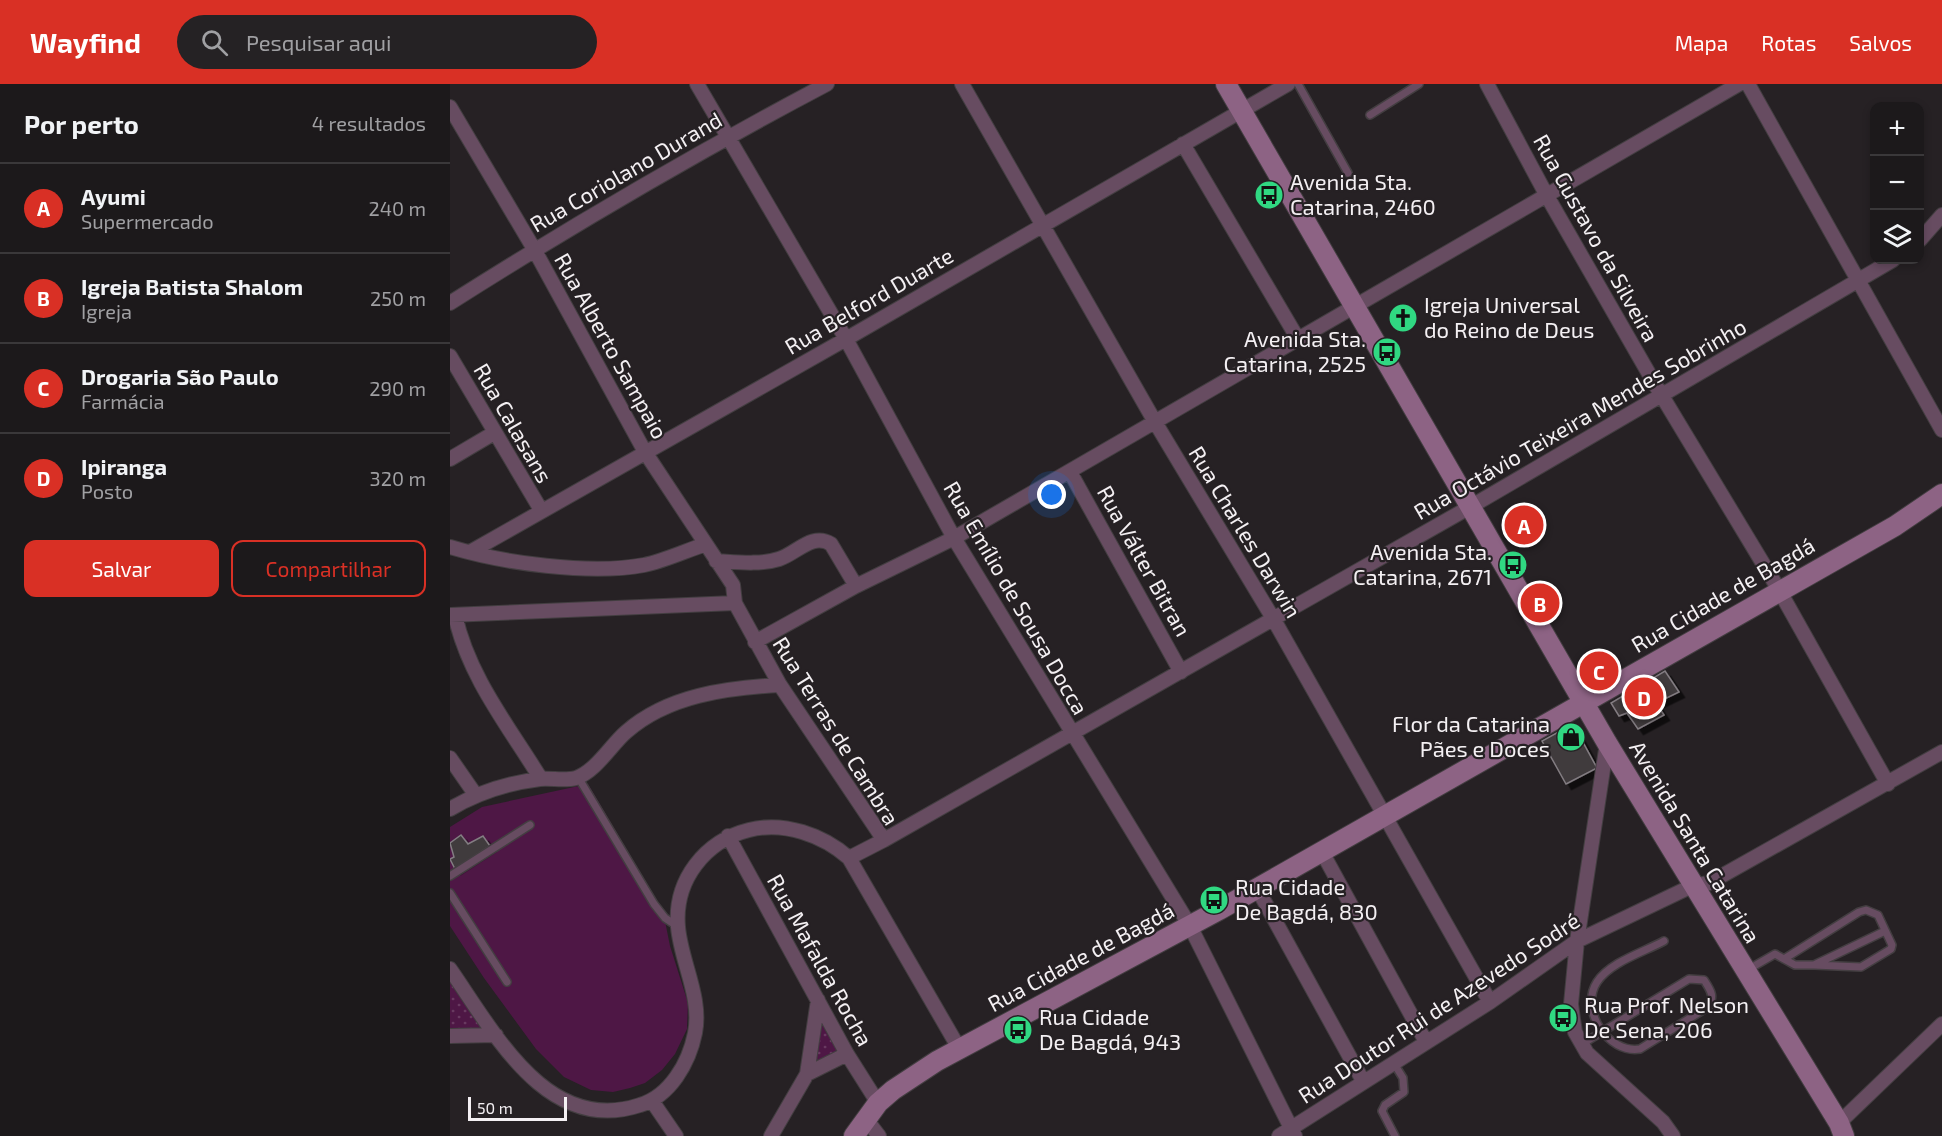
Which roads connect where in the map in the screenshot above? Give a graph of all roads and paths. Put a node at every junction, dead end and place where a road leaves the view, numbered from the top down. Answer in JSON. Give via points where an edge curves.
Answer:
{"nodes":[{"id":1,"x":697,"y":84,"type":"edge"},
{"id":2,"x":827,"y":84,"type":"edge"},
{"id":3,"x":962,"y":84,"type":"edge"},
{"id":4,"x":1226,"y":84,"type":"edge"},
{"id":5,"x":1288,"y":84,"type":"edge"},
{"id":6,"x":1298,"y":84,"type":"edge"},
{"id":7,"x":1419,"y":84,"type":"edge"},
{"id":8,"x":1487,"y":84,"type":"edge"},
{"id":9,"x":1739,"y":84,"type":"edge"},
{"id":10,"x":1748,"y":84,"type":"edge"},
{"id":11,"x":450,"y":107,"type":"edge"},
{"id":12,"x":1241,"y":111,"type":"junction"},
{"id":13,"x":1370,"y":115,"type":"dead end"},
{"id":14,"x":728,"y":136,"type":"junction"},
{"id":15,"x":1183,"y":144,"type":"junction"},
{"id":16,"x":1348,"y":173,"type":"dead end"},
{"id":17,"x":1547,"y":196,"type":"junction"},
{"id":18,"x":1942,"y":215,"type":"edge"},
{"id":19,"x":1043,"y":224,"type":"junction"},
{"id":20,"x":1924,"y":235,"type":"edge"},
{"id":21,"x":534,"y":249,"type":"junction"},
{"id":22,"x":1887,"y":264,"type":"edge"},
{"id":23,"x":1858,"y":283,"type":"junction"},
{"id":24,"x":450,"y":303,"type":"edge"},
{"id":25,"x":1354,"y":306,"type":"junction"},
{"id":26,"x":846,"y":339,"type":"junction"},
{"id":27,"x":1298,"y":339,"type":"junction"},
{"id":28,"x":450,"y":356,"type":"edge"},
{"id":29,"x":1661,"y":396,"type":"junction"},
{"id":30,"x":1155,"y":422,"type":"junction"},
{"id":31,"x":1942,"y":430,"type":"edge"},
{"id":32,"x":494,"y":433,"type":"junction"},
{"id":33,"x":645,"y":452,"type":"junction"},
{"id":34,"x":450,"y":459,"type":"edge"},
{"id":35,"x":1070,"y":472,"type":"junction"},
{"id":36,"x":1942,"y":494,"type":"edge"},
{"id":37,"x":1470,"y":507,"type":"junction"},
{"id":38,"x":541,"y":510,"type":"junction"},
{"id":39,"x":954,"y":538,"type":"junction"},
{"id":40,"x":706,"y":544,"type":"junction"},
{"id":41,"x":450,"y":547,"type":"edge"},
{"id":42,"x":470,"y":552,"type":"junction"},
{"id":43,"x":716,"y":561,"type":"junction"},
{"id":44,"x":856,"y":586,"type":"junction"},
{"id":45,"x":1779,"y":590,"type":"junction"},
{"id":46,"x":735,"y":603,"type":"junction"},
{"id":47,"x":453,"y":615,"type":"edge"},
{"id":48,"x":1274,"y":620,"type":"junction"},
{"id":49,"x":755,"y":642,"type":"junction"},
{"id":50,"x":1181,"y":672,"type":"junction"},
{"id":51,"x":780,"y":685,"type":"junction"},
{"id":52,"x":1583,"y":703,"type":"junction"},
{"id":53,"x":1072,"y":735,"type":"junction"},
{"id":54,"x":1607,"y":743,"type":"junction"},
{"id":55,"x":1942,"y":752,"type":"edge"},
{"id":56,"x":450,"y":758,"type":"edge"},
{"id":57,"x":578,"y":777,"type":"junction"},
{"id":58,"x":541,"y":779,"type":"junction"},
{"id":59,"x":1888,"y":784,"type":"junction"},
{"id":60,"x":475,"y":794,"type":"junction"},
{"id":61,"x":450,"y":809,"type":"edge"},
{"id":62,"x":1385,"y":816,"type":"junction"},
{"id":63,"x":530,"y":825,"type":"dead end"},
{"id":64,"x":728,"y":836,"type":"junction"},
{"id":65,"x":884,"y":840,"type":"junction"},
{"id":66,"x":1322,"y":852,"type":"junction"},
{"id":67,"x":849,"y":858,"type":"junction"},
{"id":68,"x":450,"y":876,"type":"edge"},
{"id":69,"x":1692,"y":886,"type":"junction"},
{"id":70,"x":1257,"y":888,"type":"junction"},
{"id":71,"x":450,"y":893,"type":"edge"},
{"id":72,"x":678,"y":926,"type":"junction"},
{"id":73,"x":1190,"y":926,"type":"junction"},
{"id":74,"x":1885,"y":931,"type":"junction"},
{"id":75,"x":1577,"y":940,"type":"junction"},
{"id":76,"x":1664,"y":941,"type":"dead end"},
{"id":77,"x":1784,"y":959,"type":"junction"},
{"id":78,"x":1814,"y":965,"type":"junction"},
{"id":79,"x":450,"y":969,"type":"edge"},
{"id":80,"x":1745,"y":971,"type":"junction"},
{"id":81,"x":507,"y":982,"type":"dead end"},
{"id":82,"x":818,"y":1000,"type":"junction"},
{"id":83,"x":1490,"y":1002,"type":"junction"},
{"id":84,"x":944,"y":1022,"type":"junction"},
{"id":85,"x":1942,"y":1024,"type":"edge"},
{"id":86,"x":1601,"y":1032,"type":"junction"},
{"id":87,"x":496,"y":1035,"type":"junction"},
{"id":88,"x":450,"y":1036,"type":"edge"},
{"id":89,"x":1426,"y":1042,"type":"junction"},
{"id":90,"x":1581,"y":1045,"type":"junction"},
{"id":91,"x":960,"y":1050,"type":"junction"},
{"id":92,"x":847,"y":1054,"type":"junction"},
{"id":93,"x":937,"y":1061,"type":"junction"},
{"id":94,"x":1393,"y":1062,"type":"junction"},
{"id":95,"x":807,"y":1074,"type":"junction"},
{"id":96,"x":1363,"y":1081,"type":"junction"},
{"id":97,"x":652,"y":1101,"type":"junction"},
{"id":98,"x":878,"y":1103,"type":"junction"},
{"id":99,"x":866,"y":1119,"type":"junction"},
{"id":100,"x":1841,"y":1130,"type":"edge"},
{"id":101,"x":1289,"y":1133,"type":"edge"},
{"id":102,"x":676,"y":1136,"type":"edge"},
{"id":103,"x":771,"y":1136,"type":"edge"},
{"id":104,"x":854,"y":1136,"type":"edge"},
{"id":105,"x":879,"y":1136,"type":"edge"},
{"id":106,"x":1395,"y":1136,"type":"edge"},
{"id":107,"x":1674,"y":1136,"type":"edge"}],
"edges":[{"from":1,"to":14,"type":"street","name":"Rua Emílio de Sousa Docca"},
{"from":2,"to":14,"type":"street","name":"Rua Coriolano Durand"},
{"from":3,"to":19,"type":"street","name":"Rua Charles Darwin"},
{"from":4,"to":12,"type":"main road","name":"Avenida Santa Catarina"},
{"from":5,"to":12,"type":"street","name":"Rua Belford Duarte"},
{"from":6,"to":16,"type":"lane"},
{"from":7,"to":13,"type":"lane"},
{"from":8,"to":17,"type":"street","name":"Rua Gustavo da Silveira"},
{"from":9,"to":17,"type":"street"},
{"from":10,"to":23,"type":"street"},
{"from":11,"to":21,"type":"street","name":"Rua Alberto Sampaio"},
{"from":12,"to":15,"type":"street","name":"Rua Belford Duarte"},
{"from":12,"to":25,"type":"main road","name":"Avenida Santa Catarina"},
{"from":14,"to":21,"type":"street","name":"Rua Coriolano Durand"},
{"from":14,"to":26,"type":"street","name":"Rua Emílio de Sousa Docca"},
{"from":15,"to":19,"type":"street","name":"Rua Belford Duarte"},
{"from":15,"to":27,"type":"street"},
{"from":17,"to":25,"type":"street"},
{"from":17,"to":29,"type":"street","name":"Rua Gustavo da Silveira"},
{"from":18,"to":20,"type":"street"},
{"from":19,"to":26,"type":"street","name":"Rua Belford Duarte"},
{"from":19,"to":30,"type":"street","name":"Rua Charles Darwin"},
{"from":21,"to":24,"type":"street","name":"Rua Coriolano Durand"},
{"from":21,"to":33,"type":"street","name":"Rua Alberto Sampaio"},
{"from":22,"to":23,"type":"street","name":"Rua Octávio Teixeira Mendes Sobrinho"},
{"from":23,"to":29,"type":"street","name":"Rua Octávio Teixeira Mendes Sobrinho"},
{"from":23,"to":31,"type":"street"},
{"from":25,"to":27,"type":"street"},
{"from":25,"to":37,"type":"main road","name":"Avenida Santa Catarina"},
{"from":26,"to":33,"type":"street","name":"Rua Belford Duarte"},
{"from":26,"to":39,"type":"street","name":"Rua Emílio de Sousa Docca"},
{"from":27,"to":30,"type":"street"},
{"from":28,"to":32,"type":"street","name":"Rua Calasans"},
{"from":29,"to":37,"type":"street","name":"Rua Octávio Teixeira Mendes Sobrinho"},
{"from":29,"to":45,"type":"street","name":"Rua Gustavo da Silveira"},
{"from":30,"to":35,"type":"street"},
{"from":30,"to":48,"type":"street","name":"Rua Charles Darwin"},
{"from":32,"to":34,"type":"street"},
{"from":32,"to":38,"type":"street","name":"Rua Calasans"},
{"from":33,"to":38,"type":"street","name":"Rua Belford Duarte"},
{"from":33,"to":40,"type":"street","name":"Rua Alberto Sampaio"},
{"from":35,"to":39,"type":"street"},
{"from":35,"to":50,"type":"street","name":"Rua Válter Bitran"},
{"from":36,"to":45,"type":"main road","name":"Rua Cidade de Bagdá","via":[[1904,520]]},
{"from":37,"to":48,"type":"street","name":"Rua Octávio Teixeira Mendes Sobrinho"},
{"from":37,"to":52,"type":"main road","name":"Avenida Santa Catarina"},
{"from":38,"to":42,"type":"street","name":"Rua Belford Duarte"},
{"from":39,"to":44,"type":"street"},
{"from":39,"to":53,"type":"street","name":"Rua Emílio de Sousa Docca"},
{"from":40,"to":42,"type":"street","via":[[646,564],[613,568],[500,559]]},
{"from":40,"to":43,"type":"street","name":"Rua Alberto Sampaio"},
{"from":41,"to":42,"type":"street"},
{"from":43,"to":44,"type":"street","via":[[777,560],[807,544],[825,541],[831,544]]},
{"from":43,"to":46,"type":"street","name":"Rua Alberto Sampaio","via":[[733,585]]},
{"from":44,"to":49,"type":"street"},
{"from":45,"to":52,"type":"main road","name":"Rua Cidade de Bagdá"},
{"from":45,"to":59,"type":"street","name":"Rua Gustavo da Silveira"},
{"from":46,"to":47,"type":"street"},
{"from":46,"to":49,"type":"street","name":"Rua Terras de Cambra"},
{"from":47,"to":58,"type":"street","via":[[478,679]]},
{"from":48,"to":50,"type":"street","name":"Rua Octávio Teixeira Mendes Sobrinho"},
{"from":48,"to":62,"type":"street","name":"Rua Charles Darwin"},
{"from":49,"to":51,"type":"street","name":"Rua Terras de Cambra"},
{"from":50,"to":53,"type":"street","name":"Rua Octávio Teixeira Mendes Sobrinho"},
{"from":51,"to":57,"type":"street","via":[[716,691],[660,710],[628,730],[588,772]]},
{"from":51,"to":65,"type":"street","name":"Rua Terras de Cambra"},
{"from":52,"to":54,"type":"main road","name":"Avenida Santa Catarina"},
{"from":52,"to":62,"type":"main road","name":"Rua Cidade de Bagdá"},
{"from":53,"to":65,"type":"street","name":"Rua Octávio Teixeira Mendes Sobrinho"},
{"from":53,"to":73,"type":"street","name":"Rua Emílio de Sousa Docca"},
{"from":54,"to":69,"type":"main road","name":"Avenida Santa Catarina"},
{"from":54,"to":75,"type":"street"},
{"from":55,"to":59,"type":"street","name":"Rua Doutor Rui de Azevedo Sodré"},
{"from":56,"to":60,"type":"street"},
{"from":57,"to":58,"type":"street"},
{"from":57,"to":72,"type":"lane","via":[[654,904],[664,918]]},
{"from":58,"to":60,"type":"street"},
{"from":59,"to":69,"type":"street","name":"Rua Doutor Rui de Azevedo Sodré","via":[[1709,883]]},
{"from":60,"to":61,"type":"street"},
{"from":62,"to":66,"type":"main road","name":"Rua Cidade de Bagdá"},
{"from":62,"to":83,"type":"street","name":"Rua Charles Darwin"},
{"from":63,"to":68,"type":"lane"},
{"from":64,"to":67,"type":"street","via":[[766,827],[790,829],[835,846]]},
{"from":64,"to":72,"type":"street","via":[[710,848],[690,871],[681,897]]},
{"from":64,"to":82,"type":"street","name":"Rua Mafalda Rocha"},
{"from":65,"to":67,"type":"street","name":"Rua Terras de Cambra"},
{"from":66,"to":70,"type":"main road","name":"Rua Cidade de Bagdá"},
{"from":66,"to":89,"type":"street"},
{"from":67,"to":84,"type":"street"},
{"from":69,"to":75,"type":"street","name":"Rua Doutor Rui de Azevedo Sodré"},
{"from":69,"to":80,"type":"main road","name":"Avenida Santa Catarina"},
{"from":70,"to":73,"type":"main road","name":"Rua Cidade de Bagdá"},
{"from":70,"to":96,"type":"street"},
{"from":71,"to":81,"type":"lane"},
{"from":72,"to":97,"type":"street","via":[[696,1024],[691,1048],[677,1077]]},
{"from":73,"to":91,"type":"main road","name":"Rua Cidade de Bagdá"},
{"from":73,"to":101,"type":"street","name":"Rua Emílio de Sousa Docca"},
{"from":74,"to":77,"type":"lane","via":[[1878,915],[1866,910]]},
{"from":74,"to":78,"type":"lane"},
{"from":74,"to":78,"type":"lane","via":[[1891,949],[1861,967]]},
{"from":75,"to":83,"type":"street","name":"Rua Doutor Rui de Azevedo Sodré"},
{"from":75,"to":90,"type":"street","via":[[1571,1004]]},
{"from":76,"to":86,"type":"lane","via":[[1610,970],[1597,982],[1594,1013]]},
{"from":77,"to":78,"type":"lane","via":[[1800,966]]},
{"from":77,"to":80,"type":"lane","via":[[1775,954]]},
{"from":79,"to":87,"type":"street"},
{"from":80,"to":100,"type":"main road","name":"Avenida Santa Catarina"},
{"from":82,"to":92,"type":"street","name":"Rua Mafalda Rocha"},
{"from":82,"to":95,"type":"street"},
{"from":83,"to":89,"type":"street","name":"Rua Doutor Rui de Azevedo Sodré"},
{"from":84,"to":91,"type":"street"},
{"from":84,"to":93,"type":"street","via":[[945,1044]]},
{"from":85,"to":100,"type":"street"},
{"from":86,"to":86,"type":"lane","via":[[1689,979],[1704,981],[1712,993],[1708,1007],[1640,1049],[1620,1046]]},
{"from":86,"to":90,"type":"lane"},
{"from":87,"to":88,"type":"street"},
{"from":87,"to":97,"type":"street","via":[[521,1066],[559,1100],[577,1107],[610,1110]]},
{"from":89,"to":94,"type":"street","name":"Rua Doutor Rui de Azevedo Sodré"},
{"from":90,"to":107,"type":"street"},
{"from":91,"to":93,"type":"main road","name":"Rua Cidade de Bagdá"},
{"from":92,"to":95,"type":"street"},
{"from":92,"to":98,"type":"street","name":"Rua Mafalda Rocha"},
{"from":93,"to":98,"type":"main road","name":"Rua Cidade de Bagdá"},
{"from":94,"to":96,"type":"street","name":"Rua Doutor Rui de Azevedo Sodré"},
{"from":94,"to":106,"type":"lane","via":[[1403,1078],[1404,1092],[1382,1111]]},
{"from":95,"to":103,"type":"street"},
{"from":96,"to":101,"type":"street","name":"Rua Doutor Rui de Azevedo Sodré"},
{"from":97,"to":102,"type":"street"},
{"from":98,"to":99,"type":"main road","name":"Rua Cidade de Bagdá"},
{"from":99,"to":104,"type":"main road","name":"Rua Cidade de Bagdá"},
{"from":99,"to":105,"type":"street"}]}
